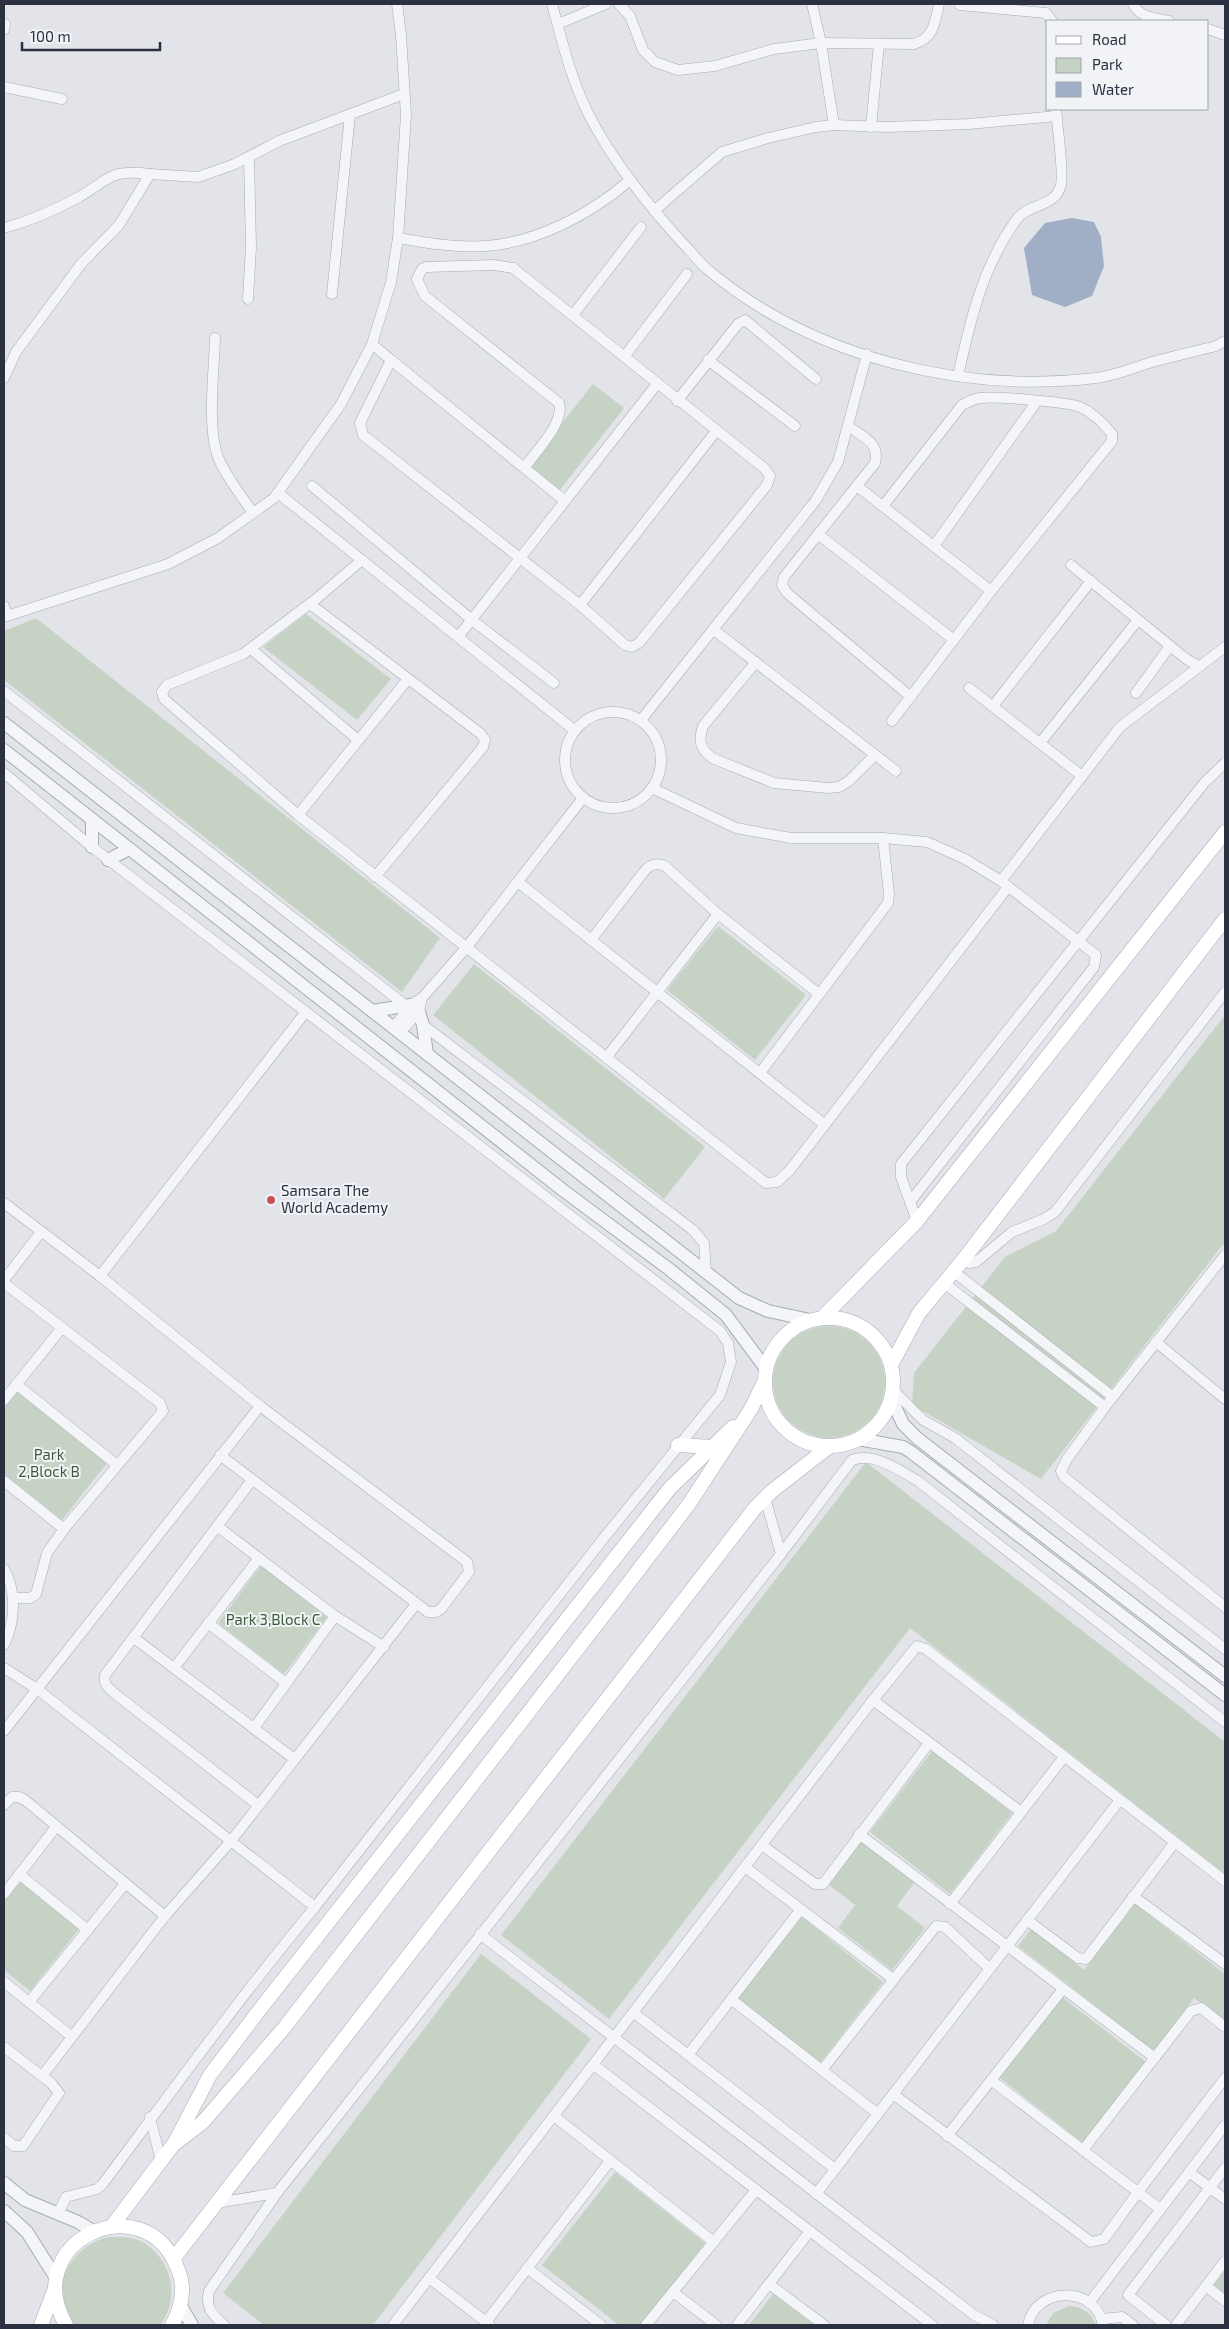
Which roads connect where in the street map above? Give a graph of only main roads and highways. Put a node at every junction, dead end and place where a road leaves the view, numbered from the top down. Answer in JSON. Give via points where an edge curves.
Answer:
{"nodes":[{"id":1,"x":1225,"y":832,"type":"edge"},
{"id":2,"x":1225,"y":918,"type":"edge"},
{"id":3,"x":816,"y":1319,"type":"junction"},
{"id":4,"x":891,"y":1365,"type":"junction"},
{"id":5,"x":766,"y":1375,"type":"junction"},
{"id":6,"x":751,"y":1409,"type":"junction"},
{"id":7,"x":678,"y":1445,"type":"road end"},
{"id":8,"x":830,"y":1446,"type":"junction"},
{"id":9,"x":712,"y":1447,"type":"junction"},
{"id":10,"x":174,"y":2145,"type":"junction"},
{"id":11,"x":112,"y":2226,"type":"junction"},
{"id":12,"x":174,"y":2258,"type":"junction"},
{"id":13,"x":55,"y":2283,"type":"junction"},
{"id":14,"x":41,"y":2325,"type":"edge"},
{"id":15,"x":66,"y":2325,"type":"edge"},
{"id":16,"x":172,"y":2325,"type":"edge"}],
"edges":[{"from":1,"to":3,"type":"main road","via":[[918,1221]]},
{"from":2,"to":4,"type":"main road","via":[[919,1313]]},
{"from":3,"to":4,"type":"main road","via":[[854,1323],[885,1350]]},
{"from":3,"to":5,"type":"main road","via":[[797,1326],[782,1338],[775,1346]]},
{"from":4,"to":8,"type":"main road","via":[[892,1394],[881,1419],[858,1439]]},
{"from":5,"to":6,"type":"main road"},
{"from":5,"to":8,"type":"main road","via":[[768,1402],[784,1427],[798,1438]]},
{"from":6,"to":9,"type":"main road"},
{"from":6,"to":10,"type":"main road","via":[[689,1504],[284,2028],[203,2122]]},
{"from":7,"to":9,"type":"main road"},
{"from":8,"to":12,"type":"main road","via":[[765,1498]]},
{"from":9,"to":10,"type":"main road","via":[[670,1488],[210,2075]]},
{"from":10,"to":11,"type":"main road"},
{"from":11,"to":12,"type":"main road","via":[[144,2231],[164,2245]]},
{"from":11,"to":13,"type":"main road","via":[[93,2232],[72,2246],[65,2255]]},
{"from":12,"to":16,"type":"main road","via":[[182,2291]]},
{"from":13,"to":14,"type":"main road"},
{"from":13,"to":15,"type":"main road","via":[[58,2311]]}]}
